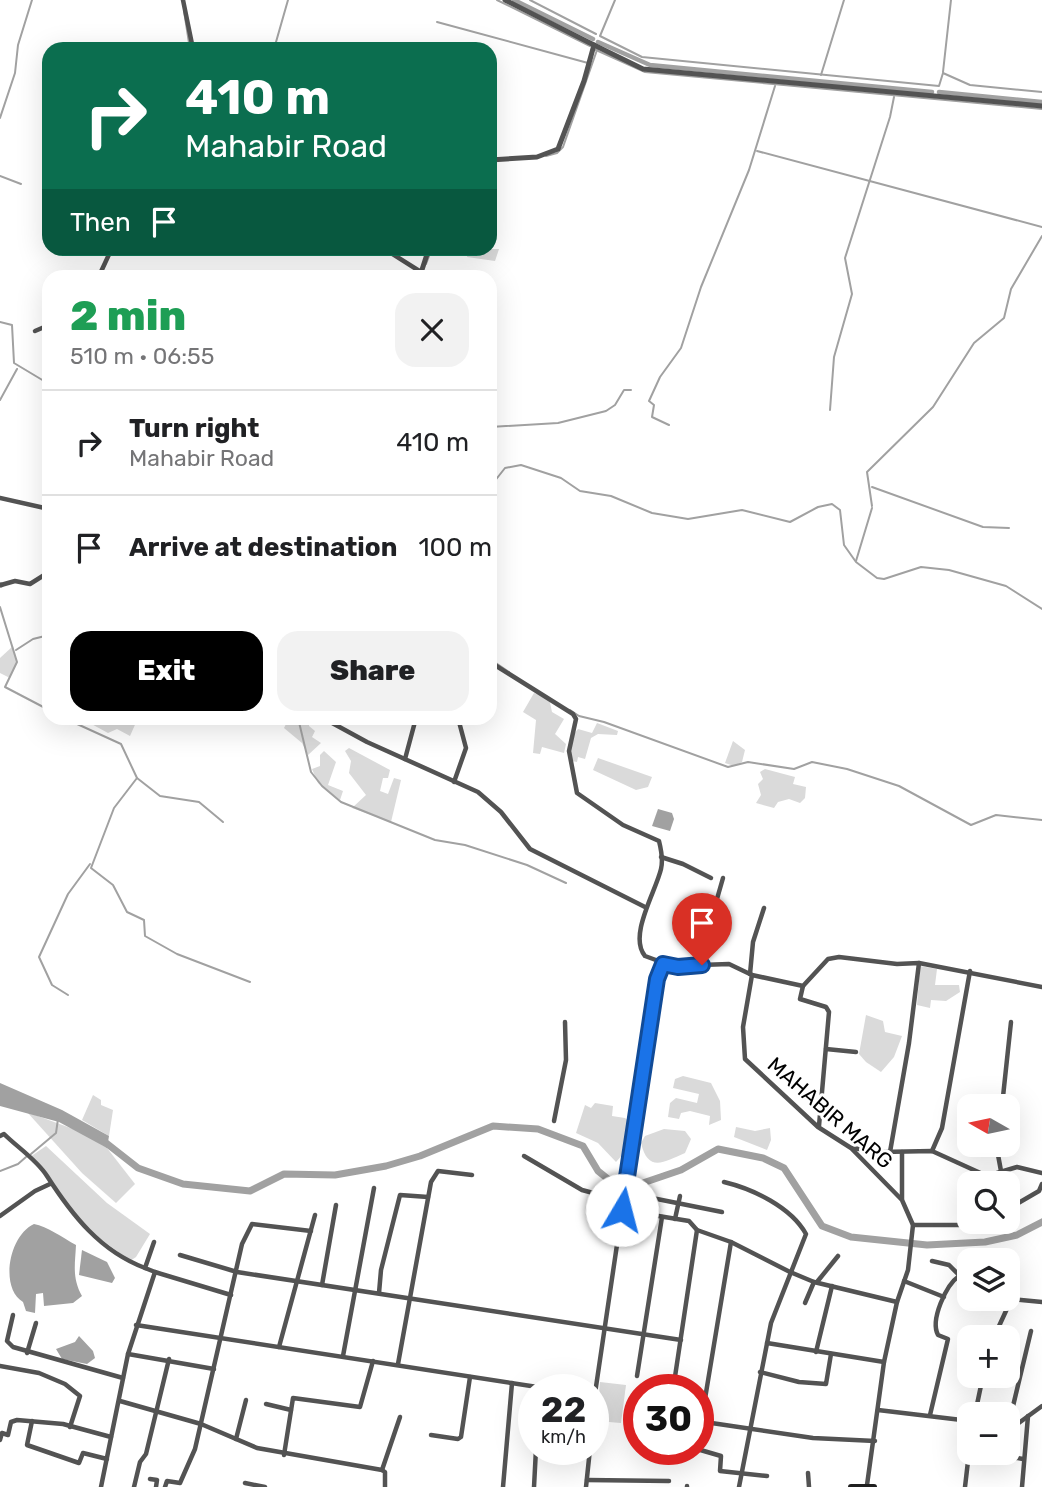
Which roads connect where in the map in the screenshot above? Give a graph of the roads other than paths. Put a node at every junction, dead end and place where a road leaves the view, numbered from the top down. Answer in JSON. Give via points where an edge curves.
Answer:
{"nodes":[{"id":1,"x":183,"y":0,"type":"edge"},
{"id":2,"x":505,"y":0,"type":"edge"},
{"id":3,"x":192,"y":42,"type":"edge"},
{"id":4,"x":594,"y":44,"type":"junction"},
{"id":5,"x":1042,"y":106,"type":"edge"},
{"id":6,"x":497,"y":160,"type":"edge"},
{"id":7,"x":395,"y":256,"type":"edge"},
{"id":8,"x":415,"y":270,"type":"edge"},
{"id":9,"x":42,"y":328,"type":"edge"},
{"id":10,"x":35,"y":331,"type":"dead end"},
{"id":11,"x":0,"y":498,"type":"edge"},
{"id":12,"x":42,"y":507,"type":"edge"},
{"id":13,"x":42,"y":576,"type":"edge"},
{"id":14,"x":1,"y":585,"type":"edge"},
{"id":15,"x":497,"y":666,"type":"edge"},
{"id":16,"x":337,"y":725,"type":"edge"},
{"id":17,"x":414,"y":725,"type":"edge"},
{"id":18,"x":460,"y":725,"type":"edge"},
{"id":19,"x":405,"y":759,"type":"junction"},
{"id":20,"x":454,"y":782,"type":"junction"},
{"id":21,"x":661,"y":857,"type":"junction"},
{"id":22,"x":711,"y":878,"type":"dead end"},
{"id":23,"x":723,"y":878,"type":"dead end"},
{"id":24,"x":645,"y":906,"type":"junction"},
{"id":25,"x":764,"y":908,"type":"dead end"},
{"id":26,"x":919,"y":963,"type":"junction"},
{"id":27,"x":663,"y":964,"type":"junction"},
{"id":28,"x":698,"y":965,"type":"junction"},
{"id":29,"x":971,"y":971,"type":"junction"},
{"id":30,"x":751,"y":974,"type":"junction"},
{"id":31,"x":803,"y":986,"type":"junction"},
{"id":32,"x":1042,"y":987,"type":"edge"},
{"id":33,"x":1011,"y":1022,"type":"dead end"},
{"id":34,"x":565,"y":1023,"type":"dead end"},
{"id":35,"x":826,"y":1049,"type":"junction"},
{"id":36,"x":856,"y":1052,"type":"dead end"},
{"id":37,"x":1003,"y":1094,"type":"edge"},
{"id":38,"x":554,"y":1121,"type":"dead end"},
{"id":39,"x":818,"y":1127,"type":"junction"},
{"id":40,"x":0,"y":1136,"type":"edge"},
{"id":41,"x":851,"y":1147,"type":"junction"},
{"id":42,"x":932,"y":1151,"type":"junction"},
{"id":43,"x":890,"y":1152,"type":"junction"},
{"id":44,"x":902,"y":1152,"type":"junction"},
{"id":45,"x":524,"y":1156,"type":"dead end"},
{"id":46,"x":998,"y":1157,"type":"edge"},
{"id":47,"x":978,"y":1171,"type":"edge"},
{"id":48,"x":1001,"y":1171,"type":"joint"},
{"id":49,"x":1042,"y":1173,"type":"edge"},
{"id":50,"x":472,"y":1175,"type":"dead end"},
{"id":51,"x":724,"y":1182,"type":"dead end"},
{"id":52,"x":50,"y":1184,"type":"junction"},
{"id":53,"x":1042,"y":1184,"type":"edge"},
{"id":54,"x":374,"y":1188,"type":"dead end"},
{"id":55,"x":681,"y":1196,"type":"dead end"},
{"id":56,"x":428,"y":1197,"type":"junction"},
{"id":57,"x":652,"y":1198,"type":"dead end"},
{"id":58,"x":623,"y":1199,"type":"junction"},
{"id":59,"x":902,"y":1199,"type":"junction"},
{"id":60,"x":680,"y":1202,"type":"junction"},
{"id":61,"x":1020,"y":1202,"type":"edge"},
{"id":62,"x":336,"y":1205,"type":"dead end"},
{"id":63,"x":622,"y":1210,"type":"junction"},
{"id":64,"x":722,"y":1212,"type":"dead end"},
{"id":65,"x":315,"y":1215,"type":"dead end"},
{"id":66,"x":0,"y":1216,"type":"edge"},
{"id":67,"x":662,"y":1217,"type":"junction"},
{"id":68,"x":675,"y":1219,"type":"junction"},
{"id":69,"x":957,"y":1225,"type":"edge"},
{"id":70,"x":914,"y":1227,"type":"junction"},
{"id":71,"x":697,"y":1230,"type":"junction"},
{"id":72,"x":311,"y":1231,"type":"junction"},
{"id":73,"x":154,"y":1242,"type":"dead end"},
{"id":74,"x":731,"y":1242,"type":"junction"},
{"id":75,"x":180,"y":1255,"type":"dead end"},
{"id":76,"x":838,"y":1256,"type":"dead end"},
{"id":77,"x":932,"y":1261,"type":"dead end"},
{"id":78,"x":145,"y":1268,"type":"junction"},
{"id":79,"x":155,"y":1272,"type":"junction"},
{"id":80,"x":236,"y":1272,"type":"junction"},
{"id":81,"x":790,"y":1272,"type":"junction"},
{"id":82,"x":957,"y":1274,"type":"edge"},
{"id":83,"x":957,"y":1279,"type":"edge"},
{"id":84,"x":904,"y":1281,"type":"junction"},
{"id":85,"x":299,"y":1282,"type":"junction"},
{"id":86,"x":816,"y":1282,"type":"junction"},
{"id":87,"x":323,"y":1285,"type":"junction"},
{"id":88,"x":832,"y":1286,"type":"junction"},
{"id":89,"x":356,"y":1290,"type":"junction"},
{"id":90,"x":379,"y":1293,"type":"junction"},
{"id":91,"x":231,"y":1295,"type":"junction"},
{"id":92,"x":944,"y":1297,"type":"junction"},
{"id":93,"x":411,"y":1298,"type":"junction"},
{"id":94,"x":1020,"y":1301,"type":"edge"},
{"id":95,"x":897,"y":1302,"type":"junction"},
{"id":96,"x":1042,"y":1302,"type":"edge"},
{"id":97,"x":805,"y":1303,"type":"dead end"},
{"id":98,"x":13,"y":1315,"type":"dead end"},
{"id":99,"x":36,"y":1323,"type":"dead end"},
{"id":100,"x":136,"y":1325,"type":"junction"},
{"id":101,"x":603,"y":1328,"type":"junction"},
{"id":102,"x":1031,"y":1331,"type":"dead end"},
{"id":103,"x":643,"y":1334,"type":"junction"},
{"id":104,"x":222,"y":1338,"type":"junction"},
{"id":105,"x":681,"y":1340,"type":"junction"},
{"id":106,"x":766,"y":1343,"type":"junction"},
{"id":107,"x":279,"y":1347,"type":"junction"},
{"id":108,"x":817,"y":1352,"type":"junction"},
{"id":109,"x":27,"y":1353,"type":"junction"},
{"id":110,"x":128,"y":1354,"type":"junction"},
{"id":111,"x":831,"y":1354,"type":"junction"},
{"id":112,"x":343,"y":1356,"type":"junction"},
{"id":113,"x":169,"y":1359,"type":"junction"},
{"id":114,"x":373,"y":1360,"type":"junction"},
{"id":115,"x":884,"y":1362,"type":"junction"},
{"id":116,"x":398,"y":1364,"type":"junction"},
{"id":117,"x":0,"y":1366,"type":"edge"},
{"id":118,"x":214,"y":1369,"type":"junction"},
{"id":119,"x":760,"y":1372,"type":"junction"},
{"id":120,"x":597,"y":1374,"type":"edge"},
{"id":121,"x":637,"y":1374,"type":"edge"},
{"id":122,"x":676,"y":1374,"type":"edge"},
{"id":123,"x":708,"y":1374,"type":"edge"},
{"id":124,"x":470,"y":1377,"type":"junction"},
{"id":125,"x":123,"y":1378,"type":"junction"},
{"id":126,"x":512,"y":1383,"type":"junction"},
{"id":127,"x":518,"y":1384,"type":"edge"},
{"id":128,"x":246,"y":1400,"type":"dead end"},
{"id":129,"x":120,"y":1401,"type":"junction"},
{"id":130,"x":1014,"y":1402,"type":"edge"},
{"id":131,"x":267,"y":1404,"type":"dead end"},
{"id":132,"x":1042,"y":1406,"type":"edge"},
{"id":133,"x":156,"y":1410,"type":"junction"},
{"id":134,"x":291,"y":1410,"type":"junction"},
{"id":135,"x":878,"y":1410,"type":"junction"},
{"id":136,"x":930,"y":1415,"type":"junction"},
{"id":137,"x":1028,"y":1416,"type":"junction"},
{"id":138,"x":400,"y":1417,"type":"dead end"},
{"id":139,"x":957,"y":1419,"type":"edge"},
{"id":140,"x":32,"y":1421,"type":"junction"},
{"id":141,"x":1020,"y":1422,"type":"edge"},
{"id":142,"x":201,"y":1424,"type":"junction"},
{"id":143,"x":714,"y":1424,"type":"edge"},
{"id":144,"x":70,"y":1427,"type":"junction"},
{"id":145,"x":748,"y":1430,"type":"junction"},
{"id":146,"x":431,"y":1435,"type":"dead end"},
{"id":147,"x":112,"y":1437,"type":"junction"},
{"id":148,"x":236,"y":1439,"type":"junction"},
{"id":149,"x":0,"y":1440,"type":"edge"},
{"id":150,"x":875,"y":1441,"type":"junction"},
{"id":151,"x":714,"y":1454,"type":"edge"},
{"id":152,"x":284,"y":1455,"type":"junction"},
{"id":153,"x":1020,"y":1458,"type":"edge"},
{"id":154,"x":107,"y":1459,"type":"junction"},
{"id":155,"x":1023,"y":1459,"type":"junction"},
{"id":156,"x":535,"y":1465,"type":"edge"},
{"id":157,"x":588,"y":1465,"type":"edge"},
{"id":158,"x":967,"y":1465,"type":"edge"},
{"id":159,"x":382,"y":1470,"type":"junction"},
{"id":160,"x":739,"y":1472,"type":"junction"},
{"id":161,"x":808,"y":1473,"type":"dead end"},
{"id":162,"x":767,"y":1476,"type":"dead end"},
{"id":163,"x":150,"y":1479,"type":"dead end"},
{"id":164,"x":587,"y":1480,"type":"junction"},
{"id":165,"x":669,"y":1481,"type":"dead end"},
{"id":166,"x":245,"y":1483,"type":"dead end"},
{"id":167,"x":871,"y":1486,"type":"edge"},
{"id":168,"x":101,"y":1487,"type":"edge"},
{"id":169,"x":134,"y":1487,"type":"edge"},
{"id":170,"x":156,"y":1487,"type":"edge"},
{"id":171,"x":165,"y":1487,"type":"edge"},
{"id":172,"x":265,"y":1487,"type":"edge"},
{"id":173,"x":385,"y":1487,"type":"edge"},
{"id":174,"x":503,"y":1487,"type":"edge"},
{"id":175,"x":534,"y":1487,"type":"edge"},
{"id":176,"x":586,"y":1487,"type":"edge"},
{"id":177,"x":738,"y":1487,"type":"edge"},
{"id":178,"x":809,"y":1487,"type":"edge"},
{"id":179,"x":851,"y":1487,"type":"edge"},
{"id":180,"x":965,"y":1487,"type":"edge"},
{"id":181,"x":1022,"y":1487,"type":"edge"}],
"edges":[{"from":1,"to":3,"type":"street"},
{"from":2,"to":4,"type":"street"},
{"from":4,"to":5,"type":"street","via":[[643,69]]},
{"from":4,"to":6,"type":"street","via":[[558,149],[537,157]]},
{"from":7,"to":8,"type":"street"},
{"from":9,"to":10,"type":"street"},
{"from":11,"to":12,"type":"street"},
{"from":13,"to":14,"type":"street","via":[[30,584],[15,581]]},
{"from":15,"to":21,"type":"street","via":[[573,714],[576,719],[569,751],[577,793],[623,825],[656,837]]},
{"from":16,"to":19,"type":"street"},
{"from":17,"to":19,"type":"street"},
{"from":18,"to":20,"type":"street","via":[[466,748]]},
{"from":19,"to":20,"type":"street"},
{"from":20,"to":24,"type":"street","via":[[491,801],[530,849]]},
{"from":21,"to":22,"type":"street"},
{"from":21,"to":24,"type":"street","via":[[662,867]]},
{"from":23,"to":28,"type":"street"},
{"from":24,"to":27,"type":"street","via":[[641,951]]},
{"from":25,"to":30,"type":"street","name":"MAHABIR MARG","via":[[753,942]]},
{"from":26,"to":29,"type":"street"},
{"from":26,"to":31,"type":"street","via":[[831,957]]},
{"from":26,"to":43,"type":"street"},
{"from":27,"to":28,"type":"street"},
{"from":27,"to":58,"type":"street","via":[[650,1015]]},
{"from":28,"to":30,"type":"street","via":[[719,963]]},
{"from":29,"to":32,"type":"street"},
{"from":29,"to":42,"type":"street","via":[[942,1128]]},
{"from":30,"to":31,"type":"street"},
{"from":30,"to":39,"type":"street","name":"MAHABIR MARG","via":[[743,1027],[746,1059]]},
{"from":31,"to":35,"type":"street","via":[[800,999],[828,1009]]},
{"from":33,"to":37,"type":"street"},
{"from":34,"to":38,"type":"street","via":[[566,1060]]},
{"from":35,"to":36,"type":"street"},
{"from":35,"to":39,"type":"street"},
{"from":39,"to":41,"type":"street","name":"MAHABIR MARG"},
{"from":40,"to":52,"type":"street","via":[[4,1134]]},
{"from":41,"to":43,"type":"street"},
{"from":41,"to":59,"type":"street","name":"MAHABIR MARG"},
{"from":42,"to":44,"type":"street"},
{"from":42,"to":47,"type":"street"},
{"from":43,"to":44,"type":"street"},
{"from":44,"to":59,"type":"street"},
{"from":45,"to":58,"type":"street","via":[[582,1190]]},
{"from":46,"to":48,"type":"street"},
{"from":48,"to":49,"type":"street","via":[[1017,1167]]},
{"from":50,"to":56,"type":"street","via":[[438,1171],[430,1182]]},
{"from":51,"to":81,"type":"street","via":[[779,1206],[804,1230]]},
{"from":52,"to":66,"type":"street"},
{"from":52,"to":78,"type":"street","via":[[81,1224],[118,1255]]},
{"from":53,"to":61,"type":"street","via":[[1039,1191]]},
{"from":54,"to":89,"type":"street"},
{"from":55,"to":60,"type":"street"},
{"from":56,"to":90,"type":"street","via":[[400,1195]]},
{"from":56,"to":93,"type":"street"},
{"from":57,"to":60,"type":"street"},
{"from":58,"to":63,"type":"street"},
{"from":59,"to":70,"type":"street","name":"MAHABIR MARG"},
{"from":60,"to":64,"type":"street"},
{"from":60,"to":68,"type":"street"},
{"from":62,"to":87,"type":"street"},
{"from":63,"to":67,"type":"street"},
{"from":63,"to":101,"type":"street"},
{"from":65,"to":72,"type":"street"},
{"from":67,"to":68,"type":"street"},
{"from":67,"to":103,"type":"street"},
{"from":68,"to":71,"type":"street","via":[[692,1223]]},
{"from":69,"to":70,"type":"street"},
{"from":70,"to":84,"type":"street"},
{"from":71,"to":74,"type":"street"},
{"from":71,"to":105,"type":"street"},
{"from":72,"to":80,"type":"street","via":[[252,1224]]},
{"from":72,"to":85,"type":"street"},
{"from":73,"to":78,"type":"street"},
{"from":74,"to":81,"type":"street"},
{"from":74,"to":123,"type":"street"},
{"from":75,"to":80,"type":"street"},
{"from":76,"to":86,"type":"street"},
{"from":77,"to":82,"type":"street","via":[[949,1265]]},
{"from":78,"to":79,"type":"street"},
{"from":79,"to":91,"type":"street"},
{"from":79,"to":100,"type":"street"},
{"from":80,"to":85,"type":"street"},
{"from":80,"to":91,"type":"street"},
{"from":81,"to":86,"type":"street"},
{"from":81,"to":106,"type":"street"},
{"from":83,"to":92,"type":"street"},
{"from":84,"to":92,"type":"street"},
{"from":84,"to":95,"type":"street"},
{"from":85,"to":87,"type":"street"},
{"from":85,"to":107,"type":"street"},
{"from":86,"to":88,"type":"street"},
{"from":86,"to":97,"type":"street"},
{"from":87,"to":89,"type":"street"},
{"from":88,"to":95,"type":"street"},
{"from":88,"to":108,"type":"street"},
{"from":89,"to":90,"type":"street"},
{"from":89,"to":112,"type":"street"},
{"from":90,"to":93,"type":"street"},
{"from":91,"to":104,"type":"street"},
{"from":92,"to":136,"type":"street","via":[[935,1329],[948,1339]]},
{"from":93,"to":101,"type":"street"},
{"from":93,"to":116,"type":"street"},
{"from":94,"to":96,"type":"street"},
{"from":95,"to":115,"type":"street"},
{"from":98,"to":109,"type":"street","via":[[8,1344]]},
{"from":99,"to":109,"type":"street"},
{"from":100,"to":104,"type":"street"},
{"from":100,"to":110,"type":"street"},
{"from":101,"to":103,"type":"street"},
{"from":101,"to":120,"type":"street"},
{"from":102,"to":130,"type":"street"},
{"from":103,"to":105,"type":"street"},
{"from":103,"to":121,"type":"street"},
{"from":104,"to":107,"type":"street"},
{"from":104,"to":118,"type":"street"},
{"from":105,"to":122,"type":"street"},
{"from":106,"to":108,"type":"street"},
{"from":106,"to":119,"type":"street"},
{"from":107,"to":112,"type":"street"},
{"from":108,"to":111,"type":"street"},
{"from":109,"to":125,"type":"street"},
{"from":110,"to":113,"type":"street"},
{"from":110,"to":125,"type":"street"},
{"from":111,"to":115,"type":"street"},
{"from":111,"to":119,"type":"street","via":[[826,1384]]},
{"from":112,"to":114,"type":"street"},
{"from":113,"to":118,"type":"street"},
{"from":113,"to":133,"type":"street"},
{"from":114,"to":116,"type":"street"},
{"from":114,"to":134,"type":"street","via":[[360,1407],[293,1398]]},
{"from":115,"to":135,"type":"street"},
{"from":116,"to":124,"type":"street"},
{"from":117,"to":144,"type":"street","via":[[39,1373],[80,1396]]},
{"from":118,"to":142,"type":"street"},
{"from":119,"to":145,"type":"street"},
{"from":124,"to":126,"type":"street"},
{"from":124,"to":146,"type":"street","via":[[461,1437]]},
{"from":125,"to":129,"type":"street"},
{"from":126,"to":127,"type":"street"},
{"from":126,"to":174,"type":"street"},
{"from":128,"to":148,"type":"street"},
{"from":129,"to":133,"type":"street"},
{"from":129,"to":147,"type":"street"},
{"from":131,"to":134,"type":"street"},
{"from":132,"to":137,"type":"street"},
{"from":133,"to":142,"type":"street"},
{"from":133,"to":169,"type":"street"},
{"from":134,"to":152,"type":"street"},
{"from":135,"to":136,"type":"street"},
{"from":135,"to":150,"type":"street"},
{"from":136,"to":139,"type":"street"},
{"from":137,"to":141,"type":"street"},
{"from":137,"to":155,"type":"street"},
{"from":138,"to":159,"type":"street"},
{"from":140,"to":144,"type":"street"},
{"from":140,"to":149,"type":"street","via":[[11,1422],[8,1435],[2,1433]]},
{"from":140,"to":154,"type":"street","via":[[27,1445],[79,1463],[83,1453]]},
{"from":142,"to":148,"type":"street"},
{"from":142,"to":171,"type":"street","via":[[181,1482],[167,1481]]},
{"from":143,"to":145,"type":"street"},
{"from":144,"to":147,"type":"street"},
{"from":145,"to":150,"type":"street"},
{"from":145,"to":160,"type":"street"},
{"from":147,"to":154,"type":"street"},
{"from":148,"to":152,"type":"street"},
{"from":150,"to":167,"type":"street"},
{"from":151,"to":160,"type":"street","via":[[720,1456],[720,1471]]},
{"from":152,"to":159,"type":"street"},
{"from":153,"to":155,"type":"street"},
{"from":154,"to":168,"type":"street"},
{"from":155,"to":181,"type":"street"},
{"from":156,"to":175,"type":"street"},
{"from":157,"to":164,"type":"street"},
{"from":158,"to":180,"type":"street"},
{"from":159,"to":173,"type":"street"},
{"from":160,"to":162,"type":"street"},
{"from":160,"to":177,"type":"street"},
{"from":161,"to":178,"type":"street"},
{"from":163,"to":170,"type":"street","via":[[157,1480]]},
{"from":164,"to":165,"type":"street"},
{"from":164,"to":176,"type":"street"},
{"from":166,"to":172,"type":"street"},
{"from":167,"to":179,"type":"main road"}]}
